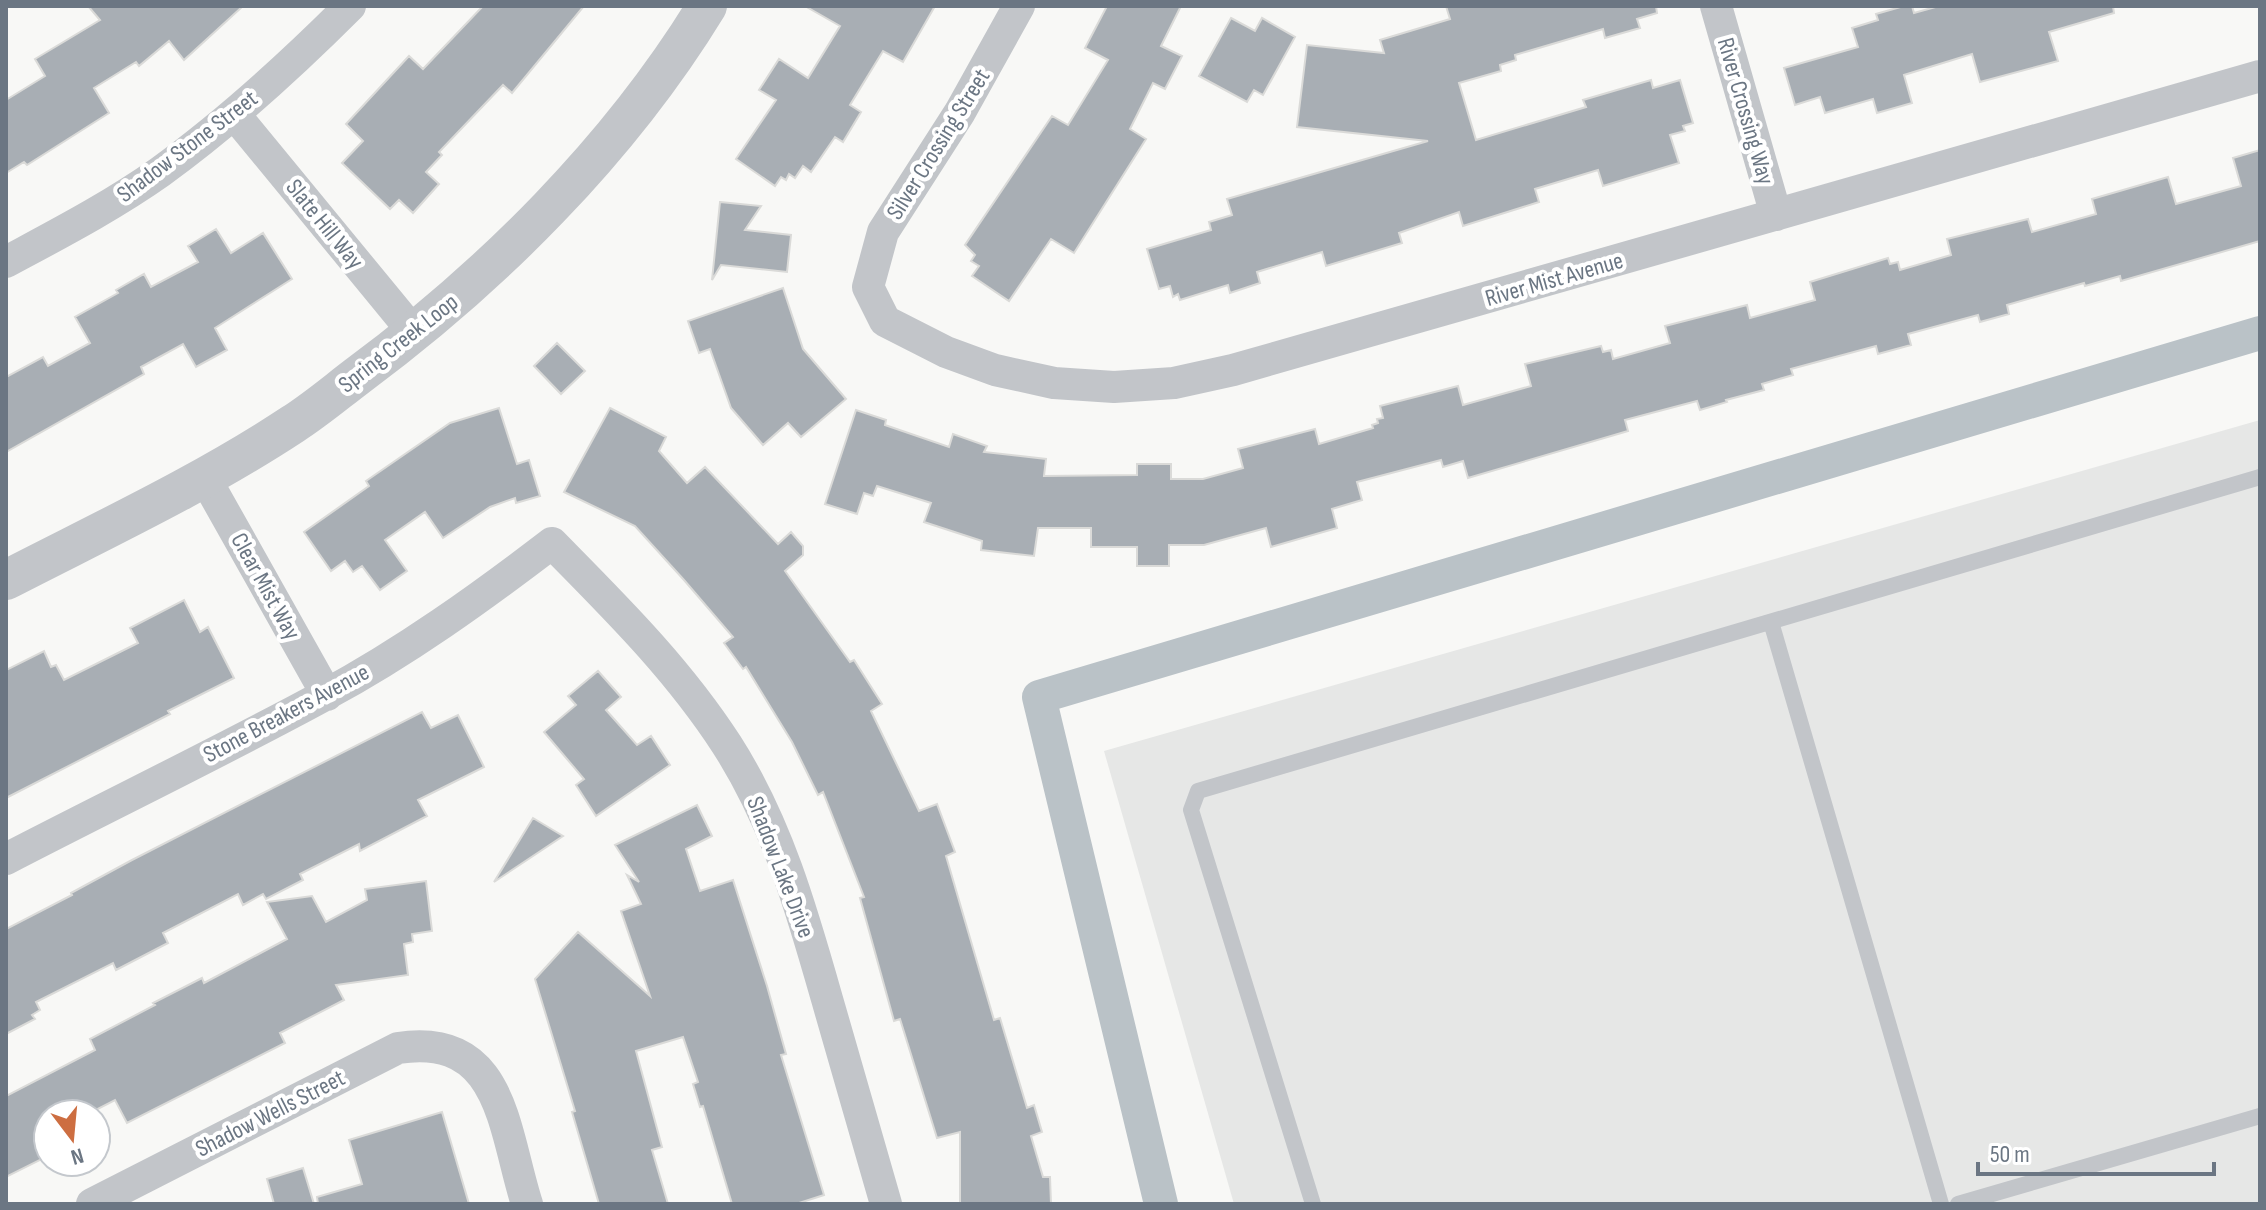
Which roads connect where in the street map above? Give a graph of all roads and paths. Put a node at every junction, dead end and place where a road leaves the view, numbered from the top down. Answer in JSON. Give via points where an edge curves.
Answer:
{"nodes":[{"id":1,"x":350,"y":6,"type":"edge"},
{"id":2,"x":707,"y":6,"type":"edge"},
{"id":3,"x":1019,"y":6,"type":"edge"},
{"id":4,"x":1716,"y":6,"type":"edge"},
{"id":5,"x":2260,"y":76,"type":"edge"},
{"id":6,"x":235,"y":115,"type":"junction"},
{"id":7,"x":1776,"y":215,"type":"junction"},
{"id":8,"x":6,"y":262,"type":"edge"},
{"id":9,"x":868,"y":287,"type":"joint"},
{"id":10,"x":415,"y":334,"type":"junction"},
{"id":11,"x":2260,"y":477,"type":"edge"},
{"id":12,"x":205,"y":478,"type":"junction"},
{"id":13,"x":552,"y":543,"type":"joint"},
{"id":14,"x":6,"y":580,"type":"edge"},
{"id":15,"x":1771,"y":622,"type":"junction"},
{"id":16,"x":327,"y":695,"type":"junction"},
{"id":17,"x":6,"y":859,"type":"edge"},
{"id":18,"x":2260,"y":1116,"type":"edge"},
{"id":19,"x":92,"y":1204,"type":"edge"},
{"id":20,"x":527,"y":1204,"type":"edge"},
{"id":21,"x":886,"y":1204,"type":"edge"},
{"id":22,"x":1313,"y":1204,"type":"edge"},
{"id":23,"x":1941,"y":1204,"type":"edge"},
{"id":24,"x":1958,"y":1204,"type":"edge"}],
"edges":[{"from":1,"to":6,"type":"street","name":"Shadow Stone Street"},
{"from":2,"to":10,"type":"street","name":"Spring Creek Loop","via":[[644,96],[564,192]]},
{"from":3,"to":9,"type":"street","name":"Silver Crossing Street","via":[[960,112],[883,232]]},
{"from":4,"to":7,"type":"street","name":"River Crossing Way"},
{"from":5,"to":7,"type":"street","name":"River Mist Avenue"},
{"from":6,"to":8,"type":"street","name":"Shadow Stone Street","via":[[158,173]]},
{"from":6,"to":10,"type":"street","name":"Slate Hill Way"},
{"from":7,"to":9,"type":"street","name":"River Mist Avenue","via":[[1174,383],[1054,383],[995,370],[885,321]]},
{"from":10,"to":12,"type":"street","name":"Spring Creek Loop","via":[[294,423]]},
{"from":11,"to":15,"type":"lane"},
{"from":12,"to":14,"type":"street","name":"Spring Creek Loop"},
{"from":12,"to":16,"type":"street","name":"Clear Mist Way"},
{"from":13,"to":16,"type":"street","name":"Stone Breakers Avenue","via":[[506,579]]},
{"from":13,"to":21,"type":"street","name":"Shadow Lake Drive","via":[[685,685],[728,747],[770,825],[797,895]]},
{"from":15,"to":22,"type":"lane","via":[[1198,791],[1191,810]]},
{"from":15,"to":23,"type":"lane"},
{"from":16,"to":17,"type":"street","name":"Stone Breakers Avenue"},
{"from":18,"to":24,"type":"lane"},
{"from":19,"to":20,"type":"street","name":"Shadow Wells Street","via":[[398,1048],[422,1045],[453,1051],[479,1069],[493,1090]]}]}
